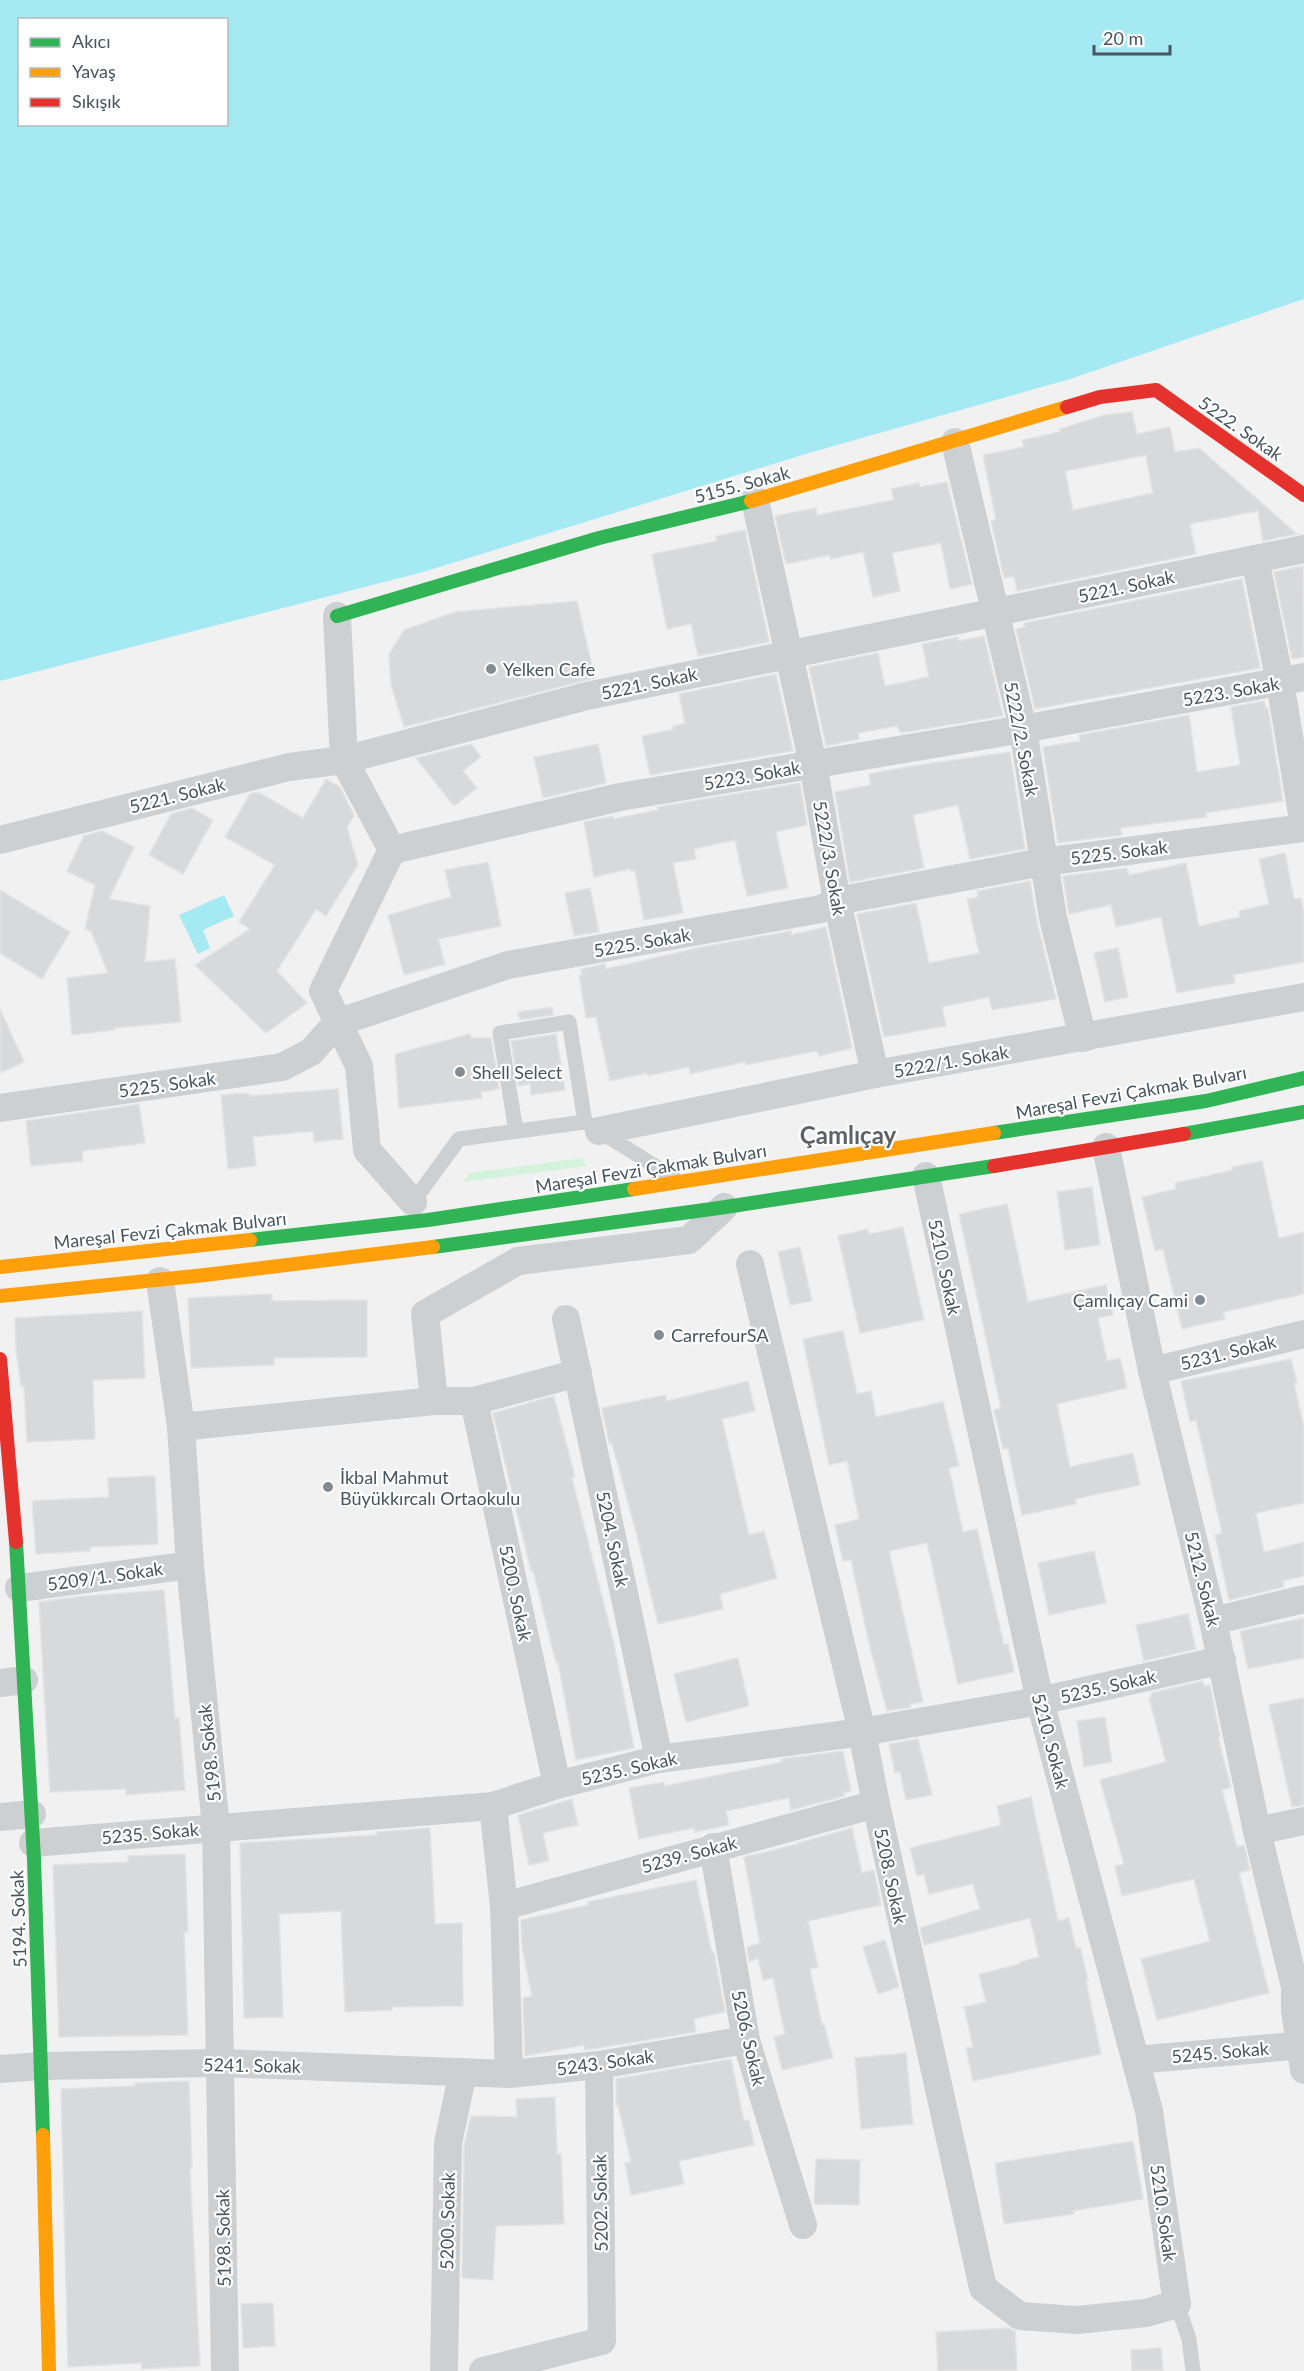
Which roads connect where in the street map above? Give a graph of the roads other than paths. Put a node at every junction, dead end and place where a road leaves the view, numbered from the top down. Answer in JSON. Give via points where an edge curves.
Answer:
{"nodes":[{"id":1,"x":1156,"y":390,"type":"joint"},
{"id":2,"x":955,"y":442,"type":"junction"},
{"id":3,"x":1304,"y":495,"type":"edge"},
{"id":4,"x":755,"y":500,"type":"junction"},
{"id":5,"x":1304,"y":549,"type":"edge"},
{"id":6,"x":1255,"y":560,"type":"junction"},
{"id":7,"x":995,"y":613,"type":"junction"},
{"id":8,"x":336,"y":616,"type":"joint"},
{"id":9,"x":789,"y":654,"type":"junction"},
{"id":10,"x":1292,"y":679,"type":"edge"},
{"id":11,"x":1023,"y":729,"type":"junction"},
{"id":12,"x":344,"y":760,"type":"junction"},
{"id":13,"x":813,"y":764,"type":"junction"},
{"id":14,"x":1304,"y":827,"type":"edge"},
{"id":15,"x":0,"y":840,"type":"edge"},
{"id":16,"x":392,"y":850,"type":"junction"},
{"id":17,"x":1043,"y":862,"type":"junction"},
{"id":18,"x":837,"y":901,"type":"junction"},
{"id":19,"x":1304,"y":997,"type":"edge"},
{"id":20,"x":337,"y":1023,"type":"junction"},
{"id":21,"x":1083,"y":1038,"type":"junction"},
{"id":22,"x":874,"y":1074,"type":"junction"},
{"id":23,"x":1304,"y":1078,"type":"edge"},
{"id":24,"x":0,"y":1108,"type":"edge"},
{"id":25,"x":1304,"y":1112,"type":"edge"},
{"id":26,"x":592,"y":1126,"type":"junction"},
{"id":27,"x":516,"y":1131,"type":"junction"},
{"id":28,"x":1106,"y":1147,"type":"junction"},
{"id":29,"x":926,"y":1176,"type":"junction"},
{"id":30,"x":679,"y":1182,"type":"junction"},
{"id":31,"x":724,"y":1207,"type":"junction"},
{"id":32,"x":405,"y":1213,"type":"junction"},
{"id":33,"x":555,"y":1231,"type":"junction"},
{"id":34,"x":586,"y":1252,"type":"junction"},
{"id":35,"x":750,"y":1264,"type":"dead end"},
{"id":36,"x":0,"y":1265,"type":"edge"},
{"id":37,"x":160,"y":1281,"type":"junction"},
{"id":38,"x":0,"y":1296,"type":"edge"},
{"id":39,"x":566,"y":1319,"type":"dead end"},
{"id":40,"x":1302,"y":1342,"type":"edge"},
{"id":41,"x":0,"y":1359,"type":"edge"},
{"id":42,"x":1152,"y":1371,"type":"junction"},
{"id":43,"x":578,"y":1373,"type":"junction"},
{"id":44,"x":434,"y":1401,"type":"junction"},
{"id":45,"x":474,"y":1401,"type":"junction"},
{"id":46,"x":181,"y":1427,"type":"junction"},
{"id":47,"x":9,"y":1552,"type":"edge"},
{"id":48,"x":190,"y":1565,"type":"junction"},
{"id":49,"x":19,"y":1588,"type":"junction"},
{"id":50,"x":1304,"y":1599,"type":"edge"},
{"id":51,"x":1213,"y":1621,"type":"junction"},
{"id":52,"x":1222,"y":1660,"type":"junction"},
{"id":53,"x":12,"y":1681,"type":"edge"},
{"id":54,"x":1040,"y":1701,"type":"junction"},
{"id":55,"x":862,"y":1732,"type":"junction"},
{"id":56,"x":659,"y":1759,"type":"junction"},
{"id":57,"x":557,"y":1785,"type":"junction"},
{"id":58,"x":876,"y":1804,"type":"junction"},
{"id":59,"x":493,"y":1806,"type":"junction"},
{"id":60,"x":32,"y":1814,"type":"junction"},
{"id":61,"x":0,"y":1817,"type":"edge"},
{"id":62,"x":1304,"y":1821,"type":"edge"},
{"id":63,"x":216,"y":1827,"type":"junction"},
{"id":64,"x":1257,"y":1831,"type":"junction"},
{"id":65,"x":33,"y":1843,"type":"junction"},
{"id":66,"x":713,"y":1847,"type":"junction"},
{"id":67,"x":504,"y":1906,"type":"junction"},
{"id":68,"x":746,"y":2040,"type":"junction"},
{"id":69,"x":1303,"y":2053,"type":"edge"},
{"id":70,"x":1136,"y":2060,"type":"junction"},
{"id":71,"x":220,"y":2063,"type":"junction"},
{"id":72,"x":599,"y":2065,"type":"junction"},
{"id":73,"x":42,"y":2066,"type":"junction"},
{"id":74,"x":0,"y":2069,"type":"edge"},
{"id":75,"x":463,"y":2072,"type":"junction"},
{"id":76,"x":509,"y":2074,"type":"junction"},
{"id":77,"x":803,"y":2225,"type":"dead end"},
{"id":78,"x":1178,"y":2304,"type":"junction"},
{"id":79,"x":49,"y":2371,"type":"edge"},
{"id":80,"x":225,"y":2371,"type":"edge"},
{"id":81,"x":444,"y":2371,"type":"edge"},
{"id":82,"x":483,"y":2371,"type":"edge"},
{"id":83,"x":1193,"y":2371,"type":"edge"}],
"edges":[{"from":1,"to":2,"type":"main road","name":"5155. Sokak","via":[[1100,398]]},
{"from":1,"to":3,"type":"main road","name":"5222. Sokak"},
{"from":2,"to":4,"type":"main road","name":"5155. Sokak"},
{"from":2,"to":7,"type":"street","name":"5222/2. Sokak"},
{"from":4,"to":8,"type":"main road","name":"5155. Sokak","via":[[599,538]]},
{"from":4,"to":9,"type":"street","name":"5222/3. Sokak"},
{"from":5,"to":6,"type":"street","name":"5221. Sokak"},
{"from":6,"to":7,"type":"street","name":"5221. Sokak"},
{"from":6,"to":10,"type":"street"},
{"from":7,"to":9,"type":"street","name":"5221. Sokak"},
{"from":7,"to":11,"type":"street","name":"5222/2. Sokak"},
{"from":8,"to":12,"type":"street"},
{"from":9,"to":12,"type":"street","name":"5221. Sokak","via":[[587,696]]},
{"from":9,"to":13,"type":"street","name":"5222/3. Sokak"},
{"from":10,"to":11,"type":"street","name":"5223. Sokak"},
{"from":10,"to":14,"type":"street"},
{"from":11,"to":13,"type":"street","name":"5223. Sokak"},
{"from":11,"to":17,"type":"street","name":"5222/2. Sokak"},
{"from":12,"to":15,"type":"street","name":"5221. Sokak","via":[[289,767]]},
{"from":12,"to":16,"type":"street"},
{"from":13,"to":16,"type":"street","name":"5223. Sokak","via":[[620,797]]},
{"from":13,"to":18,"type":"street","name":"5222/3. Sokak"},
{"from":14,"to":17,"type":"street","name":"5225. Sokak"},
{"from":16,"to":20,"type":"street","via":[[323,991]]},
{"from":17,"to":18,"type":"street","name":"5225. Sokak"},
{"from":17,"to":21,"type":"street","name":"5222/2. Sokak"},
{"from":18,"to":20,"type":"street","name":"5225. Sokak","via":[[821,909],[508,965]]},
{"from":18,"to":22,"type":"street","name":"5222/3. Sokak"},
{"from":19,"to":21,"type":"street","name":"5222/1. Sokak"},
{"from":20,"to":24,"type":"street","name":"5225. Sokak","via":[[311,1052],[282,1067]]},
{"from":20,"to":32,"type":"street","via":[[359,1066],[367,1150]]},
{"from":21,"to":22,"type":"street","name":"5222/1. Sokak"},
{"from":22,"to":26,"type":"street","name":"5222/1. Sokak"},
{"from":23,"to":30,"type":"main road","name":"Mareşal Fevzi Çakmak Bulvarı","via":[[1206,1101]]},
{"from":25,"to":28,"type":"main road"},
{"from":26,"to":27,"type":"lane"},
{"from":26,"to":27,"type":"lane","via":[[569,1022],[500,1033]]},
{"from":26,"to":30,"type":"lane"},
{"from":27,"to":32,"type":"lane","via":[[459,1139]]},
{"from":28,"to":29,"type":"main road"},
{"from":28,"to":42,"type":"street","name":"5212. Sokak"},
{"from":29,"to":31,"type":"main road"},
{"from":29,"to":54,"type":"street","name":"5210. Sokak"},
{"from":30,"to":32,"type":"main road","name":"Mareşal Fevzi Çakmak Bulvarı"},
{"from":31,"to":33,"type":"main road"},
{"from":31,"to":34,"type":"street","via":[[689,1240]]},
{"from":32,"to":36,"type":"main road","name":"Mareşal Fevzi Çakmak Bulvarı"},
{"from":33,"to":34,"type":"street"},
{"from":33,"to":37,"type":"main road"},
{"from":34,"to":44,"type":"street","via":[[518,1261],[424,1314]]},
{"from":35,"to":55,"type":"street","name":"5208. Sokak"},
{"from":37,"to":38,"type":"main road"},
{"from":37,"to":46,"type":"street","name":"5198. Sokak"},
{"from":39,"to":43,"type":"street","name":"5204. Sokak"},
{"from":40,"to":42,"type":"street","name":"5231. Sokak"},
{"from":41,"to":47,"type":"main road","name":"5194. Sokak"},
{"from":42,"to":51,"type":"street","name":"5212. Sokak"},
{"from":43,"to":45,"type":"street"},
{"from":43,"to":56,"type":"street","name":"5204. Sokak"},
{"from":44,"to":45,"type":"street"},
{"from":44,"to":46,"type":"street"},
{"from":45,"to":57,"type":"street","name":"5200. Sokak"},
{"from":46,"to":48,"type":"street","name":"5198. Sokak"},
{"from":47,"to":49,"type":"main road","name":"5194. Sokak"},
{"from":48,"to":49,"type":"street","name":"5209/1. Sokak"},
{"from":48,"to":63,"type":"street","name":"5198. Sokak"},
{"from":49,"to":53,"type":"main road","name":"5194. Sokak"},
{"from":50,"to":51,"type":"street"},
{"from":51,"to":52,"type":"street","name":"5212. Sokak"},
{"from":52,"to":54,"type":"street","name":"5235. Sokak"},
{"from":52,"to":64,"type":"street","name":"5212. Sokak"},
{"from":53,"to":60,"type":"main road","name":"5194. Sokak"},
{"from":54,"to":55,"type":"street","name":"5235. Sokak"},
{"from":54,"to":70,"type":"street","name":"5210. Sokak"},
{"from":55,"to":56,"type":"street","name":"5235. Sokak"},
{"from":55,"to":58,"type":"street","name":"5208. Sokak"},
{"from":56,"to":57,"type":"street","name":"5235. Sokak"},
{"from":57,"to":59,"type":"street","name":"5235. Sokak"},
{"from":58,"to":66,"type":"street","name":"5239. Sokak"},
{"from":58,"to":78,"type":"street","name":"5208. Sokak","via":[[983,2288],[1020,2316],[1077,2320],[1146,2313]]},
{"from":59,"to":63,"type":"street","name":"5235. Sokak"},
{"from":59,"to":67,"type":"street"},
{"from":60,"to":61,"type":"street"},
{"from":60,"to":65,"type":"main road","name":"5194. Sokak"},
{"from":62,"to":64,"type":"street"},
{"from":63,"to":65,"type":"street","name":"5235. Sokak"},
{"from":63,"to":71,"type":"street","name":"5198. Sokak"},
{"from":64,"to":69,"type":"street","name":"5212. Sokak","via":[[1294,1987],[1294,2011]]},
{"from":65,"to":73,"type":"main road","name":"5194. Sokak"},
{"from":66,"to":67,"type":"street","name":"5239. Sokak"},
{"from":66,"to":68,"type":"street","name":"5206. Sokak"},
{"from":67,"to":76,"type":"street"},
{"from":68,"to":72,"type":"street","name":"5243. Sokak"},
{"from":68,"to":77,"type":"street","name":"5206. Sokak"},
{"from":69,"to":70,"type":"street","name":"5245. Sokak"},
{"from":70,"to":78,"type":"street","name":"5210. Sokak","via":[[1149,2111]]},
{"from":71,"to":73,"type":"street","name":"5241. Sokak"},
{"from":71,"to":75,"type":"street","name":"5241. Sokak"},
{"from":71,"to":80,"type":"street","name":"5198. Sokak"},
{"from":72,"to":76,"type":"street","name":"5243. Sokak"},
{"from":72,"to":82,"type":"street","name":"5202. Sokak","via":[[602,2341]]},
{"from":73,"to":74,"type":"street","name":"5241. Sokak"},
{"from":73,"to":79,"type":"main road","name":"5194. Sokak"},
{"from":75,"to":76,"type":"street","name":"5243. Sokak"},
{"from":75,"to":81,"type":"street","name":"5200. Sokak","via":[[448,2143]]},
{"from":78,"to":83,"type":"lane","via":[[1189,2339]]}]}
